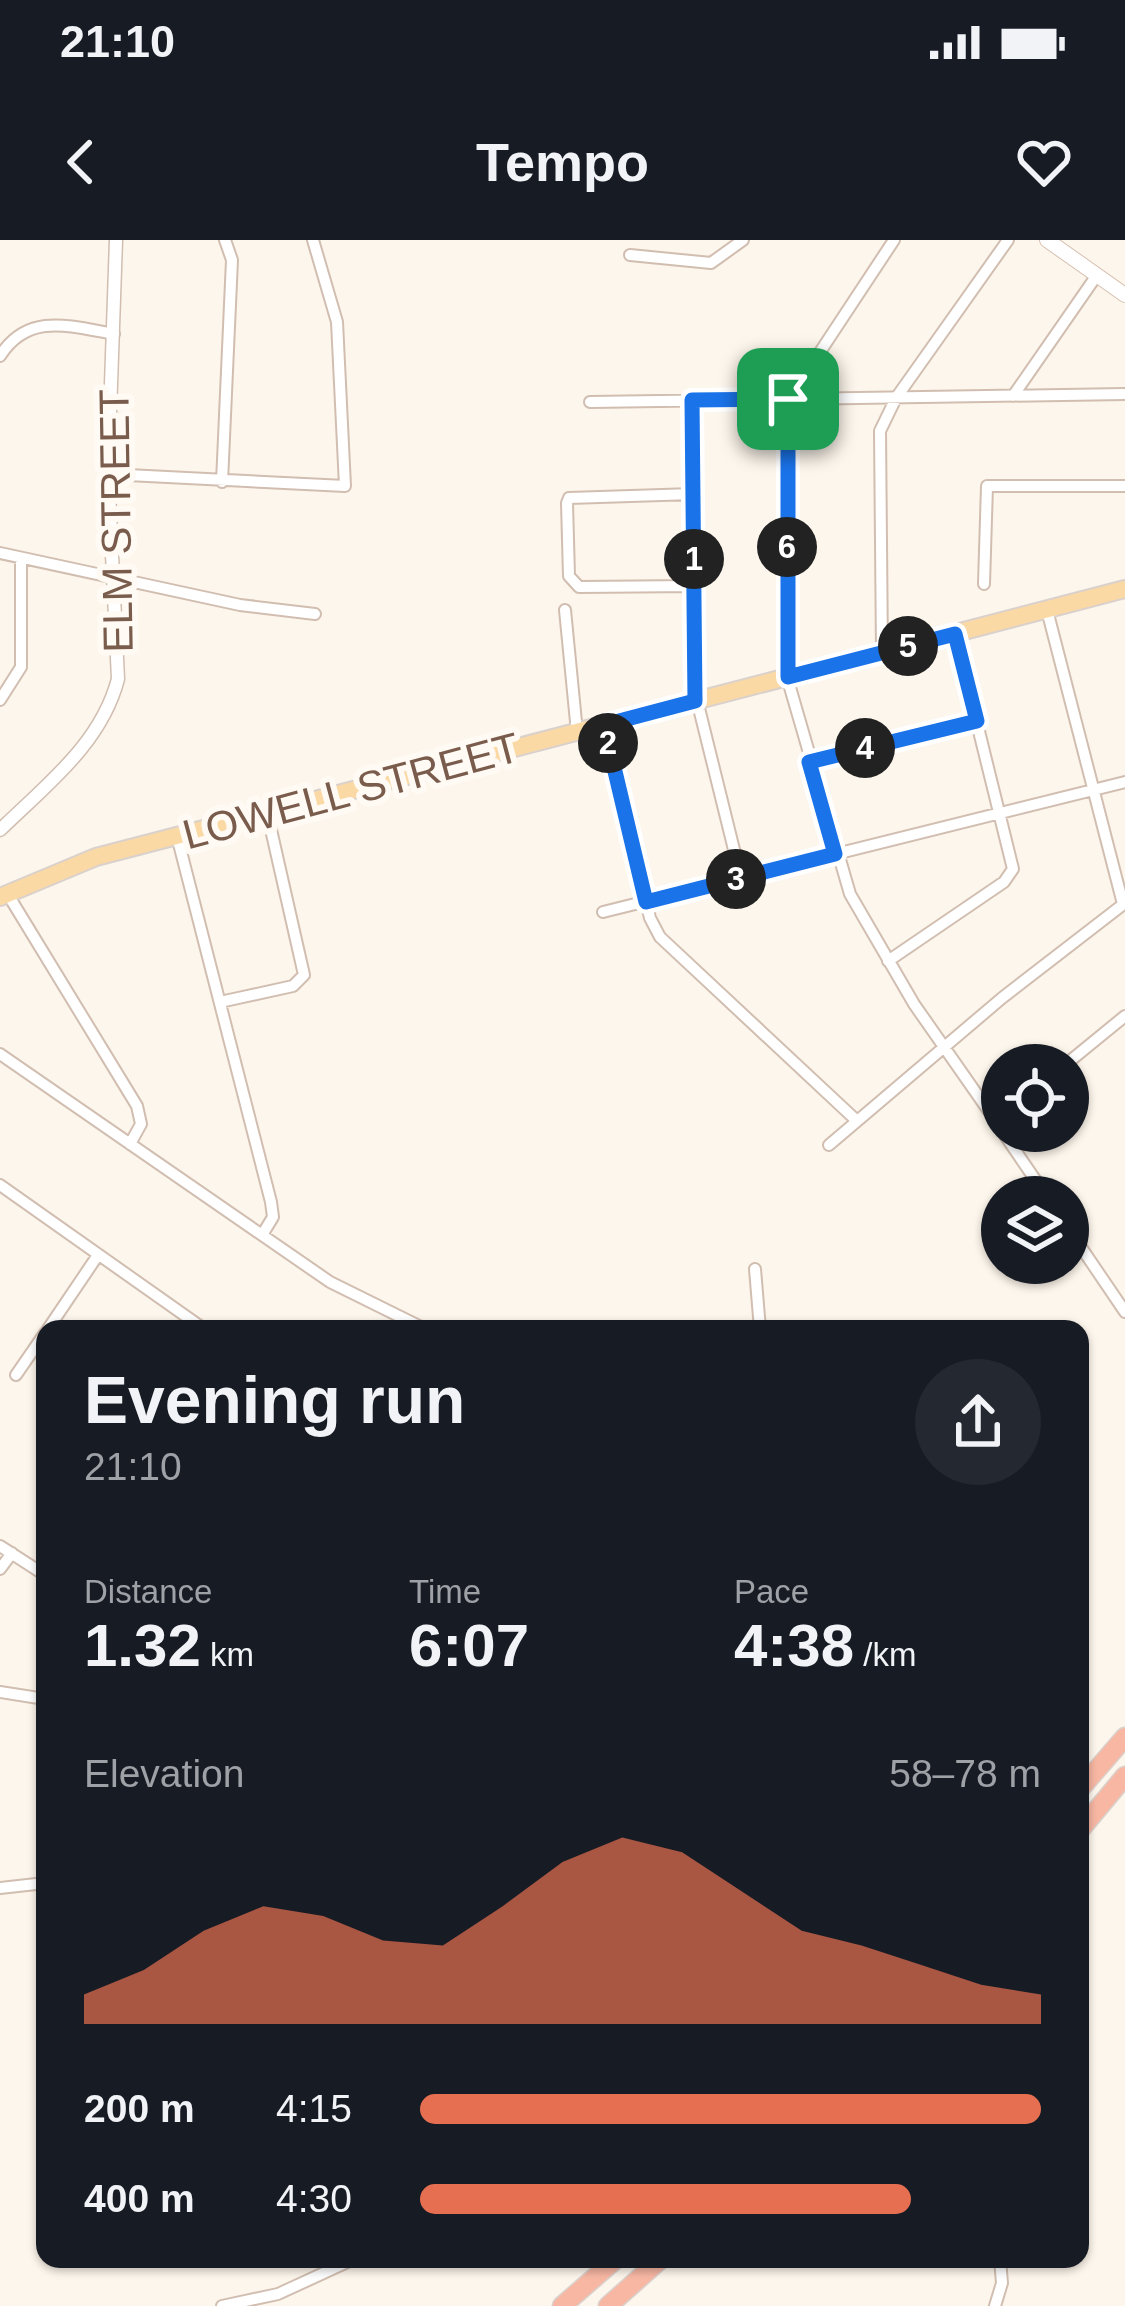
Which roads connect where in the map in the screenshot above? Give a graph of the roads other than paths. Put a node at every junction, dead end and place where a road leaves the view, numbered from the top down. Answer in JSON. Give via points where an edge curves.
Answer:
{"nodes":[{"id":1,"x":116,"y":240,"type":"edge"},
{"id":2,"x":225,"y":240,"type":"edge"},
{"id":3,"x":313,"y":240,"type":"edge"},
{"id":4,"x":742,"y":240,"type":"edge"},
{"id":5,"x":894,"y":240,"type":"edge"},
{"id":6,"x":1008,"y":240,"type":"edge"},
{"id":7,"x":1047,"y":240,"type":"edge"},
{"id":8,"x":630,"y":255,"type":"dead end"},
{"id":9,"x":1096,"y":275,"type":"junction"},
{"id":10,"x":1125,"y":295,"type":"edge"},
{"id":11,"x":114,"y":334,"type":"junction"},
{"id":12,"x":0,"y":356,"type":"edge"},
{"id":13,"x":1125,"y":394,"type":"edge"},
{"id":14,"x":1013,"y":396,"type":"junction"},
{"id":15,"x":896,"y":398,"type":"junction"},
{"id":16,"x":788,"y":399,"type":"junction"},
{"id":17,"x":692,"y":400,"type":"junction"},
{"id":18,"x":590,"y":402,"type":"dead end"},
{"id":19,"x":109,"y":474,"type":"junction"},
{"id":20,"x":222,"y":482,"type":"junction"},
{"id":21,"x":1125,"y":486,"type":"edge"},
{"id":22,"x":693,"y":494,"type":"junction"},
{"id":23,"x":0,"y":553,"type":"edge"},
{"id":24,"x":21,"y":558,"type":"junction"},
{"id":25,"x":114,"y":579,"type":"junction"},
{"id":26,"x":984,"y":584,"type":"dead end"},
{"id":27,"x":694,"y":586,"type":"junction"},
{"id":28,"x":1125,"y":589,"type":"edge"},
{"id":29,"x":565,"y":610,"type":"dead end"},
{"id":30,"x":1047,"y":610,"type":"junction"},
{"id":31,"x":315,"y":614,"type":"dead end"},
{"id":32,"x":955,"y":634,"type":"junction"},
{"id":33,"x":882,"y":652,"type":"junction"},
{"id":34,"x":788,"y":677,"type":"junction"},
{"id":35,"x":0,"y":700,"type":"edge"},
{"id":36,"x":695,"y":701,"type":"junction"},
{"id":37,"x":977,"y":721,"type":"junction"},
{"id":38,"x":604,"y":725,"type":"junction"},
{"id":39,"x":577,"y":732,"type":"junction"},
{"id":40,"x":809,"y":762,"type":"junction"},
{"id":41,"x":1125,"y":782,"type":"edge"},
{"id":42,"x":1093,"y":789,"type":"junction"},
{"id":43,"x":267,"y":812,"type":"junction"},
{"id":44,"x":1000,"y":813,"type":"junction"},
{"id":45,"x":0,"y":830,"type":"edge"},
{"id":46,"x":177,"y":836,"type":"junction"},
{"id":47,"x":835,"y":854,"type":"junction"},
{"id":48,"x":741,"y":878,"type":"junction"},
{"id":49,"x":4,"y":895,"type":"edge"},
{"id":50,"x":646,"y":902,"type":"junction"},
{"id":51,"x":1124,"y":904,"type":"edge"},
{"id":52,"x":603,"y":912,"type":"dead end"},
{"id":53,"x":888,"y":961,"type":"junction"},
{"id":54,"x":220,"y":1002,"type":"junction"},
{"id":55,"x":1125,"y":1016,"type":"edge"},
{"id":56,"x":1089,"y":1045,"type":"edge"},
{"id":57,"x":944,"y":1047,"type":"junction"},
{"id":58,"x":0,"y":1054,"type":"edge"},
{"id":59,"x":981,"y":1098,"type":"edge"},
{"id":60,"x":857,"y":1121,"type":"junction"},
{"id":61,"x":130,"y":1144,"type":"junction"},
{"id":62,"x":829,"y":1145,"type":"dead end"},
{"id":63,"x":0,"y":1185,"type":"edge"},
{"id":64,"x":262,"y":1235,"type":"junction"},
{"id":65,"x":98,"y":1255,"type":"junction"},
{"id":66,"x":1089,"y":1259,"type":"edge"},
{"id":67,"x":755,"y":1269,"type":"dead end"},
{"id":68,"x":1125,"y":1312,"type":"edge"},
{"id":69,"x":55,"y":1320,"type":"edge"},
{"id":70,"x":191,"y":1320,"type":"edge"},
{"id":71,"x":406,"y":1320,"type":"edge"},
{"id":72,"x":759,"y":1320,"type":"edge"},
{"id":73,"x":36,"y":1348,"type":"edge"},
{"id":74,"x":16,"y":1376,"type":"dead end"},
{"id":75,"x":6,"y":1550,"type":"edge"},
{"id":76,"x":0,"y":1569,"type":"edge"},
{"id":77,"x":36,"y":1569,"type":"edge"},
{"id":78,"x":0,"y":1692,"type":"edge"},
{"id":79,"x":36,"y":1698,"type":"edge"},
{"id":80,"x":1125,"y":1737,"type":"edge"},
{"id":81,"x":1125,"y":1777,"type":"edge"},
{"id":82,"x":1089,"y":1779,"type":"edge"},
{"id":83,"x":1089,"y":1819,"type":"edge"},
{"id":84,"x":36,"y":1884,"type":"edge"},
{"id":85,"x":0,"y":1888,"type":"edge"},
{"id":86,"x":335,"y":2268,"type":"edge"},
{"id":87,"x":606,"y":2268,"type":"edge"},
{"id":88,"x":651,"y":2268,"type":"edge"},
{"id":89,"x":1001,"y":2268,"type":"edge"},
{"id":90,"x":222,"y":2306,"type":"edge"},
{"id":91,"x":562,"y":2306,"type":"edge"},
{"id":92,"x":608,"y":2306,"type":"edge"},
{"id":93,"x":995,"y":2306,"type":"edge"}],
"edges":[{"from":1,"to":11,"type":"street","name":"ELM STREET"},
{"from":2,"to":20,"type":"street","via":[[232,260]]},
{"from":3,"to":20,"type":"street","via":[[338,322],[345,487]]},
{"from":4,"to":8,"type":"street","via":[[711,263]]},
{"from":5,"to":16,"type":"street"},
{"from":6,"to":15,"type":"street"},
{"from":7,"to":9,"type":"main road"},
{"from":9,"to":10,"type":"main road"},
{"from":9,"to":14,"type":"street"},
{"from":11,"to":12,"type":"street","via":[[43,324],[18,335]]},
{"from":11,"to":19,"type":"street","name":"ELM STREET"},
{"from":13,"to":14,"type":"street"},
{"from":14,"to":15,"type":"street"},
{"from":15,"to":16,"type":"street"},
{"from":15,"to":33,"type":"street","via":[[877,459]]},
{"from":16,"to":17,"type":"street"},
{"from":16,"to":34,"type":"street"},
{"from":17,"to":18,"type":"street"},
{"from":17,"to":22,"type":"street"},
{"from":19,"to":20,"type":"street"},
{"from":19,"to":25,"type":"street","name":"ELM STREET"},
{"from":21,"to":26,"type":"street","via":[[984,488]]},
{"from":22,"to":27,"type":"street"},
{"from":22,"to":27,"type":"street","via":[[569,498],[579,587]]},
{"from":23,"to":24,"type":"street"},
{"from":24,"to":25,"type":"street"},
{"from":24,"to":35,"type":"street","via":[[21,667]]},
{"from":25,"to":31,"type":"street"},
{"from":25,"to":45,"type":"street","name":"ELM STREET","via":[[120,663],[108,711],[76,756]]},
{"from":27,"to":36,"type":"street"},
{"from":28,"to":30,"type":"main road","name":"LOWELL STREET"},
{"from":29,"to":39,"type":"street"},
{"from":30,"to":32,"type":"main road","name":"LOWELL STREET"},
{"from":30,"to":42,"type":"street"},
{"from":32,"to":33,"type":"main road","name":"LOWELL STREET"},
{"from":32,"to":37,"type":"street"},
{"from":33,"to":34,"type":"main road","name":"LOWELL STREET"},
{"from":34,"to":36,"type":"main road","name":"LOWELL STREET"},
{"from":34,"to":40,"type":"street"},
{"from":36,"to":38,"type":"main road","name":"LOWELL STREET"},
{"from":36,"to":48,"type":"street"},
{"from":37,"to":40,"type":"street"},
{"from":37,"to":44,"type":"street"},
{"from":38,"to":39,"type":"main road","name":"LOWELL STREET"},
{"from":38,"to":50,"type":"street"},
{"from":39,"to":43,"type":"main road","name":"LOWELL STREET"},
{"from":40,"to":47,"type":"street"},
{"from":41,"to":42,"type":"street"},
{"from":42,"to":44,"type":"street"},
{"from":42,"to":51,"type":"street"},
{"from":43,"to":46,"type":"main road","name":"LOWELL STREET"},
{"from":43,"to":54,"type":"street","via":[[304,975],[293,986]]},
{"from":44,"to":47,"type":"street"},
{"from":44,"to":53,"type":"street","via":[[1011,876]]},
{"from":46,"to":49,"type":"main road","name":"LOWELL STREET","via":[[53,871]]},
{"from":46,"to":54,"type":"street"},
{"from":47,"to":48,"type":"street"},
{"from":47,"to":53,"type":"street"},
{"from":48,"to":50,"type":"street"},
{"from":49,"to":61,"type":"street","via":[[137,1106],[141,1124]]},
{"from":50,"to":52,"type":"street"},
{"from":50,"to":60,"type":"street","via":[[667,946]]},
{"from":51,"to":57,"type":"street"},
{"from":53,"to":57,"type":"street"},
{"from":54,"to":64,"type":"street","via":[[273,1210]]},
{"from":55,"to":56,"type":"street"},
{"from":57,"to":59,"type":"street"},
{"from":57,"to":60,"type":"street"},
{"from":58,"to":61,"type":"street"},
{"from":60,"to":62,"type":"street"},
{"from":61,"to":64,"type":"street"},
{"from":63,"to":65,"type":"street"},
{"from":64,"to":71,"type":"street"},
{"from":65,"to":69,"type":"street"},
{"from":65,"to":70,"type":"street"},
{"from":66,"to":68,"type":"street"},
{"from":67,"to":72,"type":"street"},
{"from":73,"to":74,"type":"street"},
{"from":75,"to":76,"type":"street"},
{"from":75,"to":77,"type":"street"},
{"from":78,"to":79,"type":"street"},
{"from":80,"to":82,"type":"highway"},
{"from":81,"to":83,"type":"highway"},
{"from":84,"to":85,"type":"street"},
{"from":86,"to":90,"type":"street","via":[[278,2294]]},
{"from":87,"to":91,"type":"highway"},
{"from":88,"to":92,"type":"highway"},
{"from":89,"to":93,"type":"street"}]}
